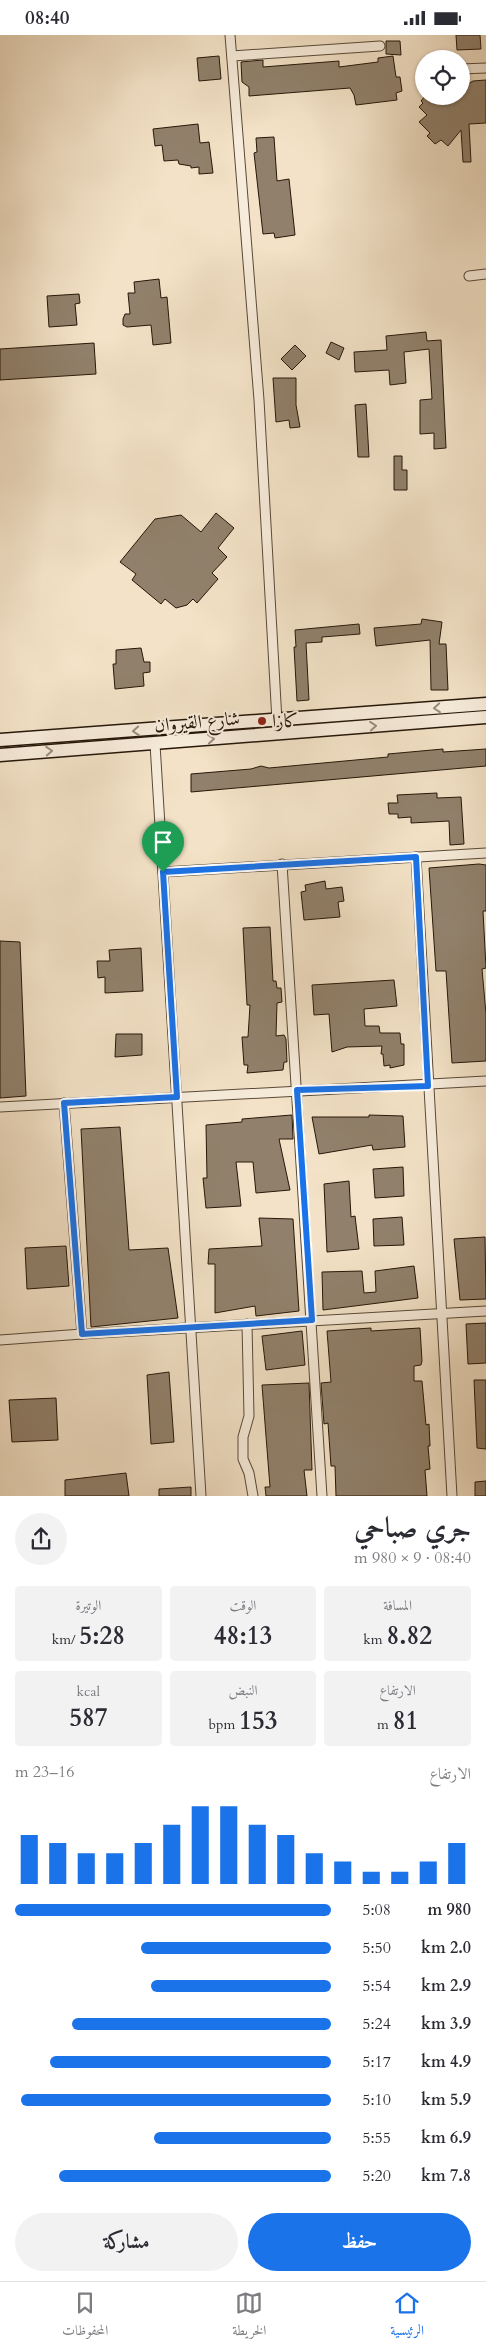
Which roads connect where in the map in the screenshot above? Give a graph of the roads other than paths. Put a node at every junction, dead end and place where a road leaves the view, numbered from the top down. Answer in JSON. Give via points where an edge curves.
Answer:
{"nodes":[{"id":1,"x":230,"y":35,"type":"edge"},
{"id":2,"x":380,"y":46,"type":"dead end"},
{"id":3,"x":232,"y":56,"type":"junction"},
{"id":4,"x":486,"y":68,"type":"edge"},
{"id":5,"x":470,"y":69,"type":"edge"},
{"id":6,"x":486,"y":274,"type":"edge"},
{"id":7,"x":469,"y":276,"type":"dead end"},
{"id":8,"x":486,"y":704,"type":"edge"},
{"id":9,"x":486,"y":717,"type":"edge"},
{"id":10,"x":277,"y":721,"type":"junction"},
{"id":11,"x":0,"y":740,"type":"edge"},
{"id":12,"x":156,"y":744,"type":"junction"},
{"id":13,"x":0,"y":755,"type":"edge"},
{"id":14,"x":486,"y":853,"type":"edge"},
{"id":15,"x":416,"y":857,"type":"junction"},
{"id":16,"x":282,"y":864,"type":"junction"},
{"id":17,"x":163,"y":872,"type":"junction"},
{"id":18,"x":486,"y":1081,"type":"edge"},
{"id":19,"x":428,"y":1086,"type":"junction"},
{"id":20,"x":297,"y":1090,"type":"junction"},
{"id":21,"x":177,"y":1097,"type":"junction"},
{"id":22,"x":64,"y":1103,"type":"junction"},
{"id":23,"x":0,"y":1107,"type":"edge"},
{"id":24,"x":486,"y":1311,"type":"edge"},
{"id":25,"x":440,"y":1313,"type":"junction"},
{"id":26,"x":312,"y":1320,"type":"junction"},
{"id":27,"x":247,"y":1324,"type":"junction"},
{"id":28,"x":191,"y":1328,"type":"junction"},
{"id":29,"x":82,"y":1334,"type":"junction"},
{"id":30,"x":0,"y":1340,"type":"edge"},
{"id":31,"x":201,"y":1496,"type":"edge"},
{"id":32,"x":253,"y":1496,"type":"edge"},
{"id":33,"x":322,"y":1496,"type":"edge"},
{"id":34,"x":452,"y":1496,"type":"edge"}],
"edges":[{"from":1,"to":3,"type":"street"},
{"from":2,"to":3,"type":"street"},
{"from":3,"to":10,"type":"street","via":[[259,400]]},
{"from":4,"to":5,"type":"street"},
{"from":6,"to":7,"type":"street"},
{"from":8,"to":10,"type":"main road","name":"شارع القيروان","one_way":true},
{"from":12,"to":9,"type":"main road","name":"شارع القيروان","one_way":true},
{"from":10,"to":11,"type":"main road","name":"شارع القيروان","one_way":true},
{"from":13,"to":12,"type":"main road","name":"شارع القيروان","one_way":true},
{"from":12,"to":17,"type":"street"},
{"from":14,"to":15,"type":"street"},
{"from":15,"to":16,"type":"street"},
{"from":15,"to":19,"type":"street"},
{"from":16,"to":17,"type":"street"},
{"from":16,"to":20,"type":"street"},
{"from":17,"to":21,"type":"street"},
{"from":18,"to":19,"type":"street"},
{"from":19,"to":20,"type":"street"},
{"from":19,"to":25,"type":"street"},
{"from":20,"to":21,"type":"street"},
{"from":20,"to":26,"type":"street"},
{"from":21,"to":22,"type":"street"},
{"from":21,"to":28,"type":"street"},
{"from":22,"to":23,"type":"street"},
{"from":22,"to":29,"type":"street"},
{"from":24,"to":25,"type":"street"},
{"from":25,"to":26,"type":"street"},
{"from":25,"to":34,"type":"street"},
{"from":26,"to":27,"type":"street"},
{"from":26,"to":33,"type":"street"},
{"from":27,"to":28,"type":"street"},
{"from":27,"to":32,"type":"street","via":[[249,1416],[243,1437],[243,1459]]},
{"from":28,"to":29,"type":"street"},
{"from":28,"to":31,"type":"street"},
{"from":29,"to":30,"type":"street"}]}
